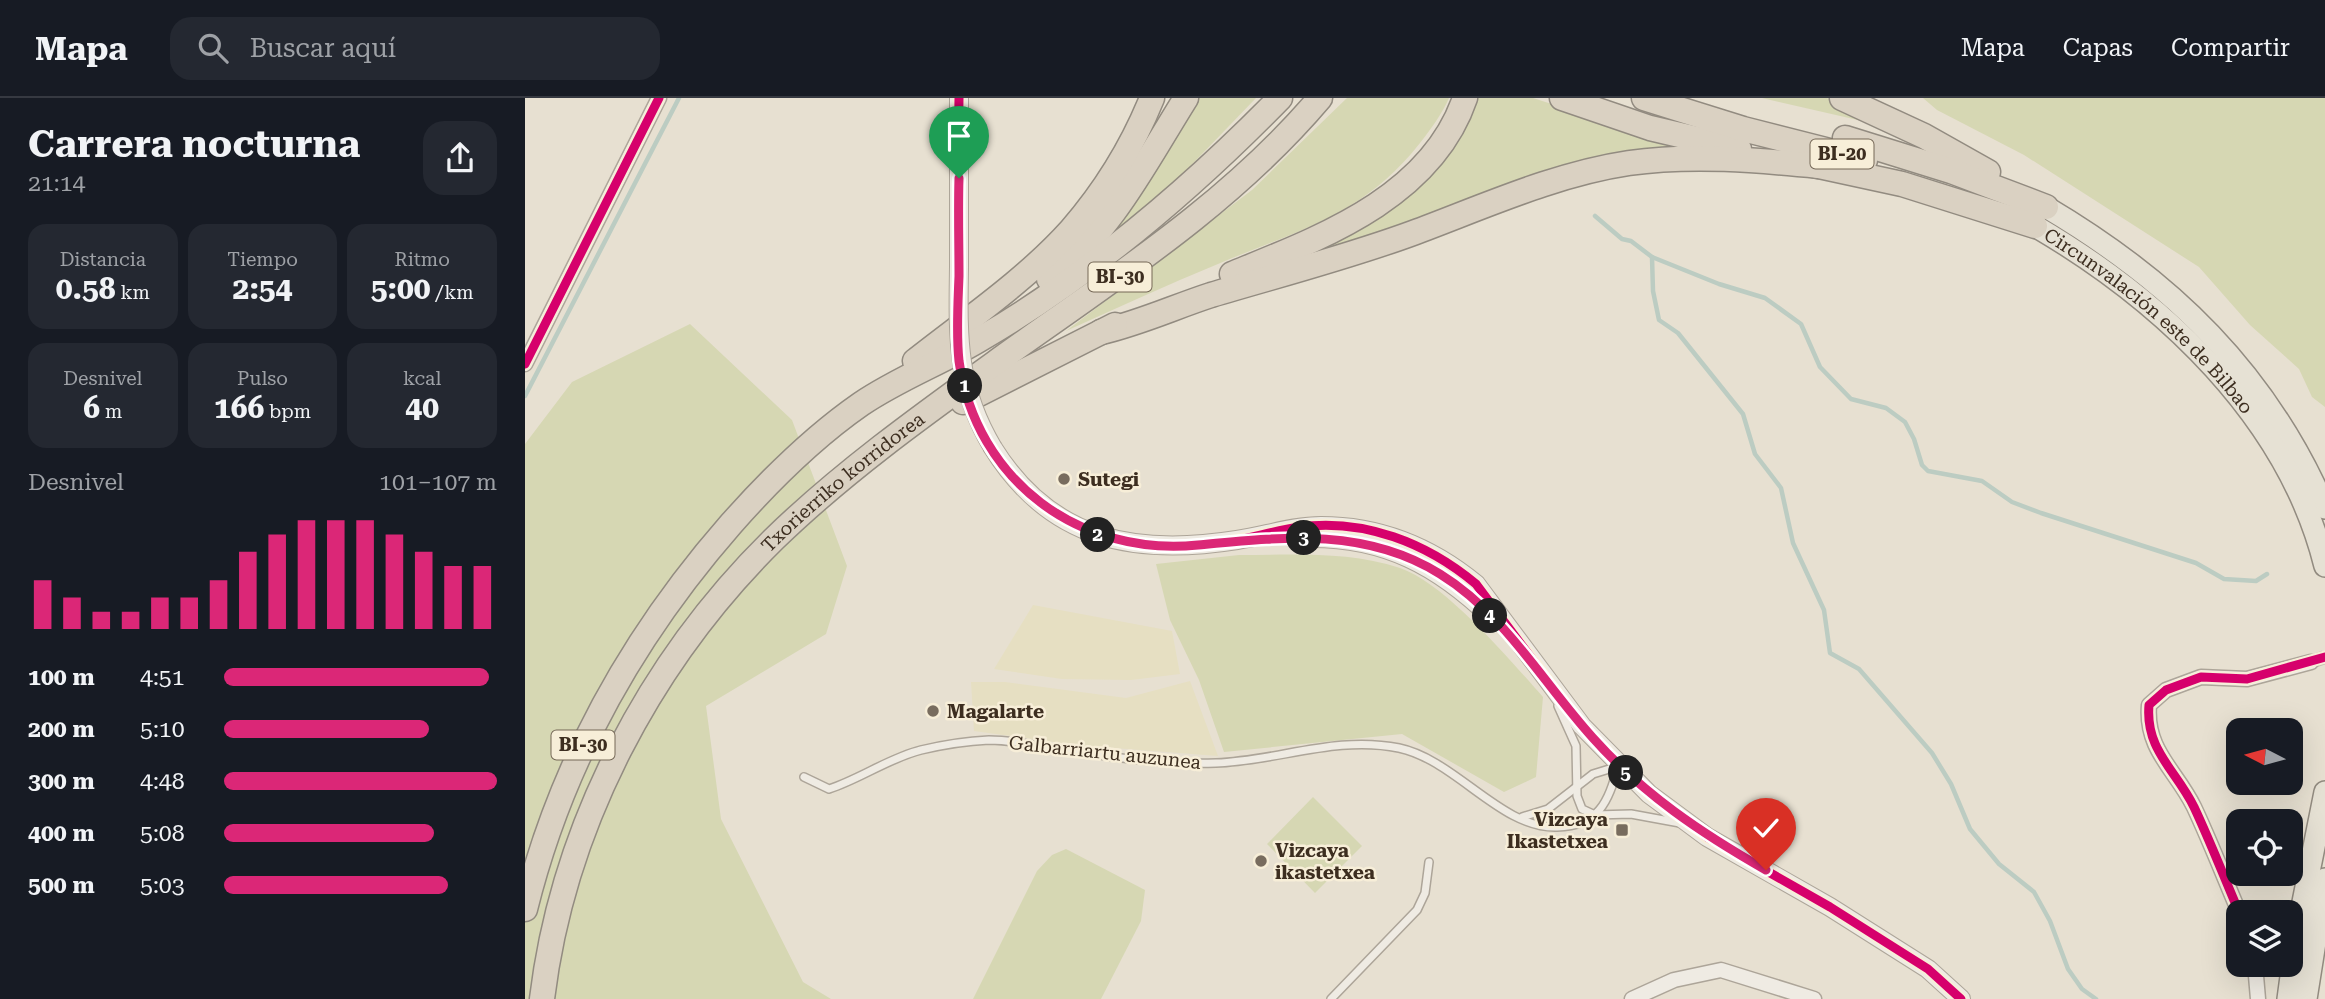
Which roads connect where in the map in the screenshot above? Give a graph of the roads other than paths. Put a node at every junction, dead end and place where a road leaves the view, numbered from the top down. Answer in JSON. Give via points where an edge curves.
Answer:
{"nodes":[{"id":1,"x":659,"y":98,"type":"edge"},
{"id":2,"x":959,"y":98,"type":"edge"},
{"id":3,"x":1152,"y":98,"type":"edge"},
{"id":4,"x":1186,"y":98,"type":"edge"},
{"id":5,"x":1280,"y":98,"type":"edge"},
{"id":6,"x":1465,"y":98,"type":"edge"},
{"id":7,"x":1562,"y":98,"type":"edge"},
{"id":8,"x":1644,"y":98,"type":"edge"},
{"id":9,"x":1694,"y":98,"type":"edge"},
{"id":10,"x":1842,"y":98,"type":"edge"},
{"id":11,"x":1877,"y":98,"type":"edge"},
{"id":12,"x":1318,"y":100,"type":"edge"},
{"id":13,"x":1924,"y":136,"type":"junction"},
{"id":14,"x":1819,"y":166,"type":"junction"},
{"id":15,"x":2040,"y":216,"type":"junction"},
{"id":16,"x":1101,"y":332,"type":"junction"},
{"id":17,"x":525,"y":364,"type":"edge"},
{"id":18,"x":920,"y":371,"type":"junction"},
{"id":19,"x":861,"y":404,"type":"junction"},
{"id":20,"x":906,"y":430,"type":"junction"},
{"id":21,"x":2325,"y":508,"type":"edge"},
{"id":22,"x":2325,"y":566,"type":"edge"},
{"id":23,"x":2311,"y":662,"type":"tunnel mouth"},
{"id":24,"x":1549,"y":682,"type":"junction"},
{"id":25,"x":1619,"y":766,"type":"junction"},
{"id":26,"x":804,"y":777,"type":"dead end"},
{"id":27,"x":1576,"y":786,"type":"junction"},
{"id":28,"x":2325,"y":792,"type":"edge"},
{"id":29,"x":1595,"y":815,"type":"junction"},
{"id":30,"x":1521,"y":818,"type":"junction"},
{"id":31,"x":1692,"y":826,"type":"junction"},
{"id":32,"x":1429,"y":863,"type":"dead end"},
{"id":33,"x":2325,"y":879,"type":"edge"},
{"id":34,"x":2234,"y":900,"type":"edge"},
{"id":35,"x":525,"y":909,"type":"edge"},
{"id":36,"x":1889,"y":946,"type":"junction"},
{"id":37,"x":2256,"y":977,"type":"edge"},
{"id":38,"x":542,"y":999,"type":"edge"},
{"id":39,"x":1331,"y":999,"type":"edge"},
{"id":40,"x":1632,"y":999,"type":"edge"},
{"id":41,"x":1814,"y":999,"type":"edge"},
{"id":42,"x":1944,"y":999,"type":"edge"},
{"id":43,"x":1961,"y":999,"type":"edge"},
{"id":44,"x":2258,"y":999,"type":"edge"},
{"id":45,"x":2288,"y":999,"type":"edge"},
{"id":46,"x":2306,"y":999,"type":"edge"}],
"edges":[{"from":1,"to":17,"type":"street"},
{"from":2,"to":24,"type":"street","bridge":true,"via":[[959,360],[970,405],[1012,476],[1041,504],[1089,532],[1130,544],[1168,547],[1245,539],[1346,540],[1410,558],[1466,593],[1526,652]]},
{"from":3,"to":19,"type":"highway","via":[[1108,180],[1071,230],[1014,282]]},
{"from":4,"to":18,"type":"highway","via":[[1143,173],[1093,238],[1057,273]]},
{"from":5,"to":18,"type":"highway","number":"BI-30","via":[[1206,172],[1099,260],[981,339]]},
{"from":6,"to":16,"type":"highway","via":[[1429,157],[1401,188],[1377,205],[1329,233]]},
{"from":7,"to":14,"type":"highway","via":[[1663,131]]},
{"from":8,"to":15,"type":"highway","name":"Circunvalación este de Bilbao","number":"BI-20","via":[[1901,170]]},
{"from":9,"to":15,"type":"highway","name":"Circunvalación este de Bilbao","number":"BI-20","via":[[1870,144]]},
{"from":10,"to":13,"type":"highway"},
{"from":11,"to":13,"type":"highway"},
{"from":12,"to":20,"type":"highway","name":"Txorierriko korridorea","number":"BI-30","via":[[1245,174],[1152,253]]},
{"from":13,"to":15,"type":"highway"},
{"from":14,"to":15,"type":"highway"},
{"from":14,"to":16,"type":"highway","via":[[1699,159],[1599,169]]},
{"from":15,"to":21,"type":"main road","name":"Circunvalación este de Bilbao","number":"BI-20","via":[[2108,245],[2147,274],[2212,335],[2245,372],[2290,437]]},
{"from":15,"to":22,"type":"main road","name":"Circunvalación este de Bilbao","number":"BI-20","via":[[2171,324],[2211,366],[2291,477]]},
{"from":16,"to":20,"type":"highway"},
{"from":18,"to":19,"type":"highway"},
{"from":19,"to":35,"type":"highway","number":"BI-30","via":[[777,473],[698,562],[645,634],[615,680],[568,778]]},
{"from":20,"to":38,"type":"highway","name":"Txorierriko korridorea","number":"BI-30","via":[[758,555],[644,705],[613,762],[578,848],[559,910]]},
{"from":23,"to":34,"type":"street","via":[[2247,679],[2201,677],[2166,690],[2149,705],[2147,725],[2154,745],[2193,805]]},
{"from":24,"to":25,"type":"street"},
{"from":24,"to":27,"type":"lane","via":[[1576,746]]},
{"from":25,"to":27,"type":"lane","via":[[1593,774]]},
{"from":25,"to":29,"type":"lane","via":[[1609,799]]},
{"from":25,"to":31,"type":"street"},
{"from":26,"to":30,"type":"lane","name":"Galbarriartu auzunea","via":[[829,789],[920,750],[989,740],[1215,763],[1356,744],[1420,753]]},
{"from":27,"to":29,"type":"lane","via":[[1578,803]]},
{"from":27,"to":30,"type":"lane","via":[[1548,809]]},
{"from":28,"to":45,"type":"main road"},
{"from":29,"to":30,"type":"lane","name":"Galbarriartu auzunea","via":[[1561,827]]},
{"from":29,"to":31,"type":"lane","via":[[1651,816]]},
{"from":31,"to":36,"type":"street"},
{"from":32,"to":39,"type":"lane","via":[[1425,893],[1417,910]]},
{"from":33,"to":46,"type":"main road"},
{"from":36,"to":42,"type":"street"},
{"from":36,"to":43,"type":"street","via":[[1928,969]]},
{"from":37,"to":44,"type":"street"},
{"from":40,"to":41,"type":"street","via":[[1674,981],[1721,970]]}]}
